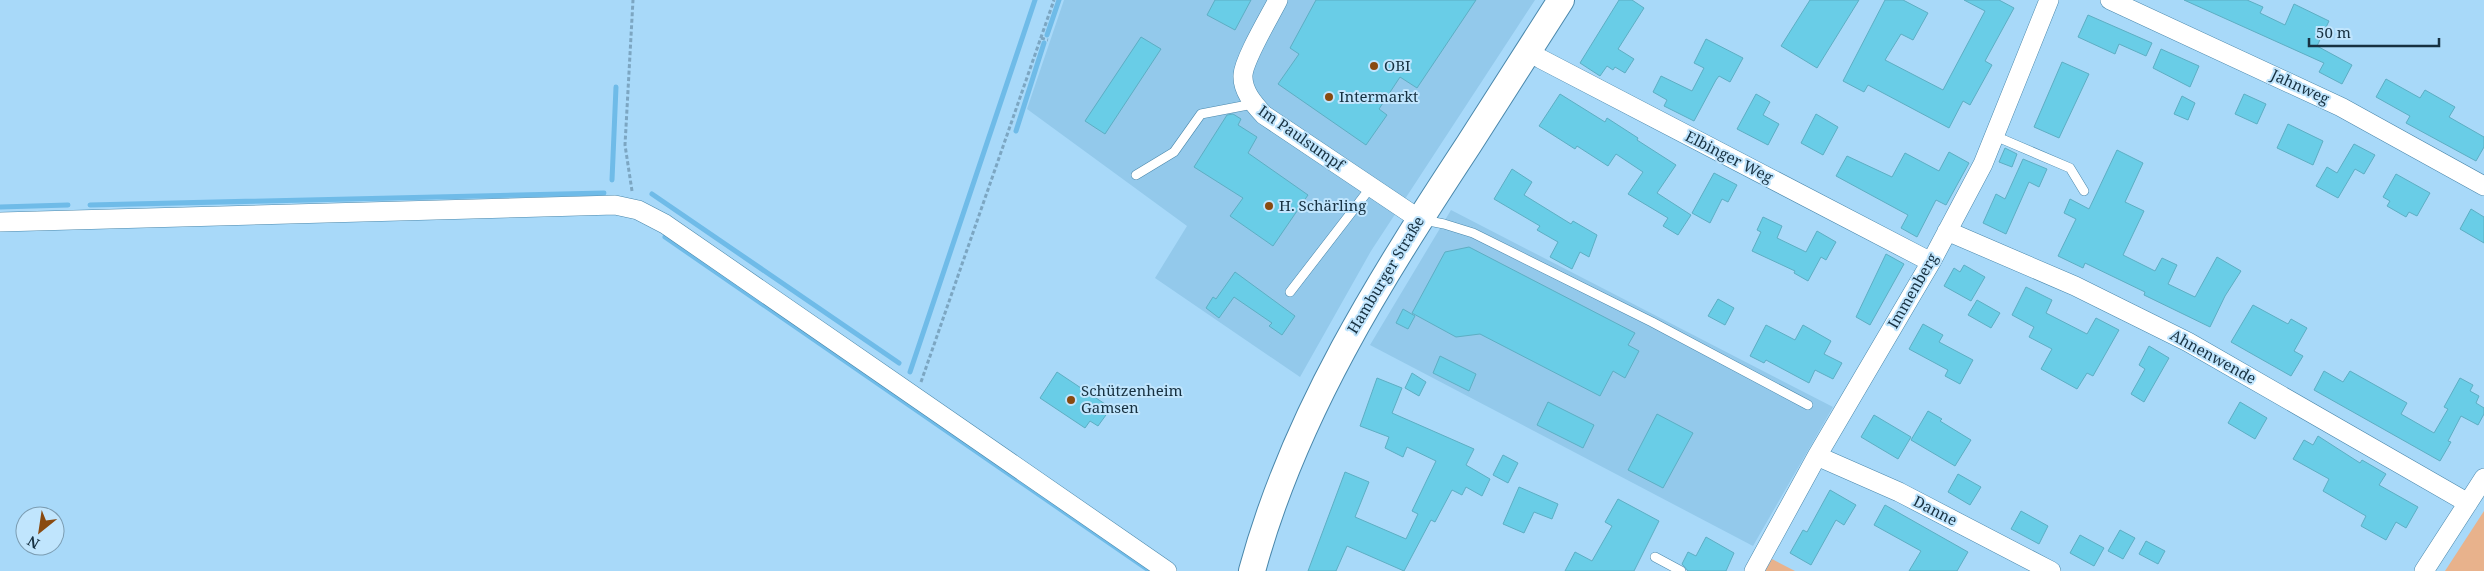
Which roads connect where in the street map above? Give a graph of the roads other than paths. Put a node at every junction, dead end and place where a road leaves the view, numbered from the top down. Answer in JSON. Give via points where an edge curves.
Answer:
{"nodes":[{"id":1,"x":1278,"y":0,"type":"edge"},
{"id":2,"x":1561,"y":0,"type":"edge"},
{"id":3,"x":2049,"y":0,"type":"edge"},
{"id":4,"x":2110,"y":0,"type":"edge"},
{"id":5,"x":1528,"y":51,"type":"junction"},
{"id":6,"x":1253,"y":104,"type":"junction"},
{"id":7,"x":1994,"y":136,"type":"junction"},
{"id":8,"x":1136,"y":175,"type":"dead end"},
{"id":9,"x":2484,"y":186,"type":"edge"},
{"id":10,"x":1371,"y":187,"type":"junction"},
{"id":11,"x":2084,"y":190,"type":"dead end"},
{"id":12,"x":1419,"y":219,"type":"junction"},
{"id":13,"x":0,"y":222,"type":"edge"},
{"id":14,"x":1947,"y":231,"type":"junction"},
{"id":15,"x":1931,"y":262,"type":"junction"},
{"id":16,"x":1290,"y":292,"type":"dead end"},
{"id":17,"x":1808,"y":405,"type":"dead end"},
{"id":18,"x":1816,"y":456,"type":"junction"},
{"id":19,"x":2484,"y":478,"type":"edge"},
{"id":20,"x":2468,"y":503,"type":"junction"},
{"id":21,"x":1655,"y":557,"type":"dead end"},
{"id":22,"x":1167,"y":571,"type":"edge"},
{"id":23,"x":1252,"y":571,"type":"edge"},
{"id":24,"x":1681,"y":571,"type":"edge"},
{"id":25,"x":1754,"y":571,"type":"edge"},
{"id":26,"x":2051,"y":571,"type":"edge"},
{"id":27,"x":2424,"y":571,"type":"edge"}],
"edges":[{"from":1,"to":6,"type":"street","name":"Im Paulsumpf","via":[[1243,74],[1246,91]]},
{"from":2,"to":5,"type":"street","name":"Hamburger Straße"},
{"from":3,"to":7,"type":"street","name":"Immenberg"},
{"from":4,"to":9,"type":"street","name":"Jahnweg","via":[[2341,107]]},
{"from":5,"to":12,"type":"street","name":"Hamburger Straße"},
{"from":5,"to":15,"type":"street","name":"Elbinger Weg"},
{"from":6,"to":8,"type":"lane","via":[[1201,114],[1174,152]]},
{"from":6,"to":10,"type":"street","name":"Im Paulsumpf","via":[[1264,115]]},
{"from":7,"to":11,"type":"lane","via":[[2070,168]]},
{"from":7,"to":14,"type":"street","name":"Immenberg"},
{"from":10,"to":12,"type":"street","name":"Im Paulsumpf"},
{"from":10,"to":16,"type":"lane"},
{"from":12,"to":17,"type":"lane","via":[[1473,233],[1652,322]]},
{"from":12,"to":23,"type":"street","name":"Hamburger Straße","via":[[1376,288],[1306,423]]},
{"from":13,"to":22,"type":"street","via":[[615,205],[638,210],[665,224]]},
{"from":14,"to":15,"type":"street","name":"Immenberg"},
{"from":14,"to":20,"type":"street","name":"Ahnenwende","via":[[2075,286],[2188,342]]},
{"from":15,"to":18,"type":"street","name":"Immenberg"},
{"from":18,"to":25,"type":"street","name":"Immenberg"},
{"from":18,"to":26,"type":"street","name":"Danne","via":[[1898,492]]},
{"from":19,"to":20,"type":"street"},
{"from":20,"to":27,"type":"street"},
{"from":21,"to":24,"type":"lane"}]}
